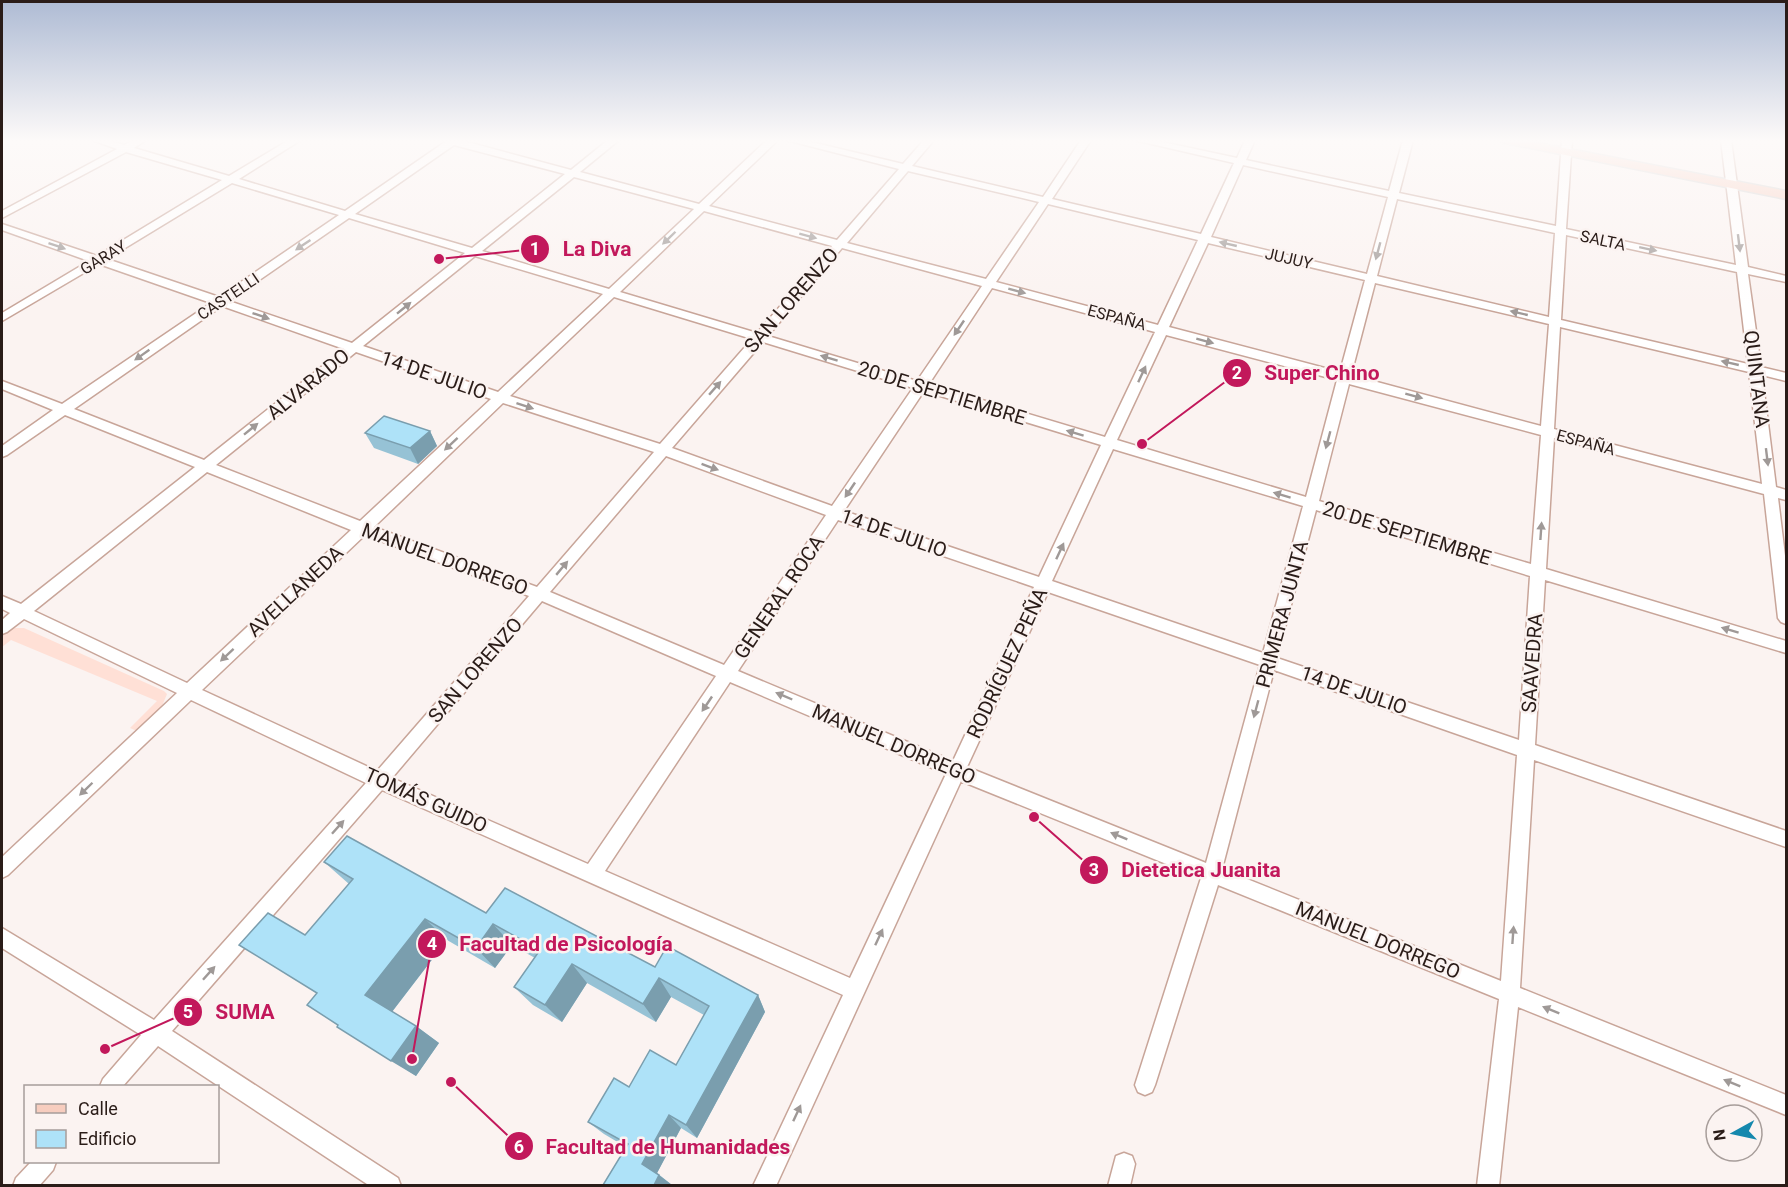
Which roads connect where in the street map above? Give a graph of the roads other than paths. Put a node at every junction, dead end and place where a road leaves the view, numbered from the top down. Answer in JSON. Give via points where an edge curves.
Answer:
{"nodes":[{"id":1,"x":38,"y":195,"type":"edge"},
{"id":2,"x":205,"y":195,"type":"edge"},
{"id":3,"x":283,"y":195,"type":"edge"},
{"id":4,"x":374,"y":195,"type":"edge"},
{"id":5,"x":544,"y":195,"type":"edge"},
{"id":6,"x":658,"y":195,"type":"edge"},
{"id":7,"x":714,"y":195,"type":"edge"},
{"id":8,"x":881,"y":195,"type":"edge"},
{"id":9,"x":1022,"y":195,"type":"edge"},
{"id":10,"x":1049,"y":195,"type":"edge"},
{"id":11,"x":1224,"y":195,"type":"edge"},
{"id":12,"x":1394,"y":195,"type":"edge"},
{"id":13,"x":1396,"y":195,"type":"edge"},
{"id":14,"x":1564,"y":195,"type":"edge"},
{"id":15,"x":1733,"y":195,"type":"edge"},
{"id":16,"x":1045,"y":201,"type":"junction"},
{"id":17,"x":702,"y":207,"type":"junction"},
{"id":18,"x":347,"y":214,"type":"junction"},
{"id":19,"x":2,"y":215,"type":"edge"},
{"id":20,"x":2,"y":227,"type":"edge"},
{"id":21,"x":1561,"y":231,"type":"junction"},
{"id":22,"x":1204,"y":238,"type":"junction"},
{"id":23,"x":839,"y":244,"type":"junction"},
{"id":24,"x":474,"y":252,"type":"junction"},
{"id":25,"x":98,"y":260,"type":"junction"},
{"id":26,"x":1743,"y":270,"type":"junction"},
{"id":27,"x":1371,"y":278,"type":"junction"},
{"id":28,"x":1786,"y":279,"type":"edge"},
{"id":29,"x":989,"y":284,"type":"junction"},
{"id":30,"x":612,"y":293,"type":"junction"},
{"id":31,"x":220,"y":302,"type":"junction"},
{"id":32,"x":2,"y":318,"type":"edge"},
{"id":33,"x":1555,"y":322,"type":"junction"},
{"id":34,"x":1162,"y":330,"type":"junction"},
{"id":35,"x":759,"y":337,"type":"junction"},
{"id":36,"x":354,"y":348,"type":"junction"},
{"id":37,"x":1755,"y":369,"type":"junction"},
{"id":38,"x":1786,"y":377,"type":"edge"},
{"id":39,"x":1345,"y":378,"type":"junction"},
{"id":40,"x":2,"y":385,"type":"edge"},
{"id":41,"x":920,"y":386,"type":"junction"},
{"id":42,"x":501,"y":398,"type":"junction"},
{"id":43,"x":63,"y":409,"type":"junction"},
{"id":44,"x":1548,"y":432,"type":"junction"},
{"id":45,"x":1110,"y":443,"type":"junction"},
{"id":46,"x":663,"y":450,"type":"junction"},
{"id":47,"x":2,"y":452,"type":"edge"},
{"id":48,"x":206,"y":465,"type":"junction"},
{"id":49,"x":1771,"y":491,"type":"junction"},
{"id":50,"x":1786,"y":495,"type":"edge"},
{"id":51,"x":1311,"y":504,"type":"junction"},
{"id":52,"x":835,"y":513,"type":"junction"},
{"id":53,"x":362,"y":528,"type":"junction"},
{"id":54,"x":1538,"y":572,"type":"junction"},
{"id":55,"x":1044,"y":584,"type":"junction"},
{"id":56,"x":540,"y":594,"type":"junction"},
{"id":57,"x":2,"y":602,"type":"edge"},
{"id":58,"x":22,"y":611,"type":"junction"},
{"id":59,"x":1786,"y":618,"type":"edge"},
{"id":60,"x":2,"y":628,"type":"edge"},
{"id":61,"x":1786,"y":647,"type":"edge"},
{"id":62,"x":1269,"y":661,"type":"junction"},
{"id":63,"x":729,"y":672,"type":"junction"},
{"id":64,"x":188,"y":692,"type":"junction"},
{"id":65,"x":1526,"y":749,"type":"junction"},
{"id":66,"x":957,"y":771,"type":"junction"},
{"id":67,"x":380,"y":780,"type":"junction"},
{"id":68,"x":1786,"y":839,"type":"edge"},
{"id":69,"x":2,"y":869,"type":"edge"},
{"id":70,"x":1212,"y":873,"type":"junction"},
{"id":71,"x":592,"y":874,"type":"junction"},
{"id":72,"x":2,"y":937,"type":"edge"},
{"id":73,"x":854,"y":990,"type":"junction"},
{"id":74,"x":1510,"y":993,"type":"junction"},
{"id":75,"x":156,"y":1033,"type":"junction"},
{"id":76,"x":111,"y":1085,"type":"edge"},
{"id":77,"x":1145,"y":1085,"type":"dead end"},
{"id":78,"x":1786,"y":1104,"type":"edge"},
{"id":79,"x":43,"y":1163,"type":"edge"},
{"id":80,"x":24,"y":1185,"type":"edge"},
{"id":81,"x":387,"y":1185,"type":"edge"},
{"id":82,"x":764,"y":1185,"type":"edge"},
{"id":83,"x":1488,"y":1185,"type":"edge"}],
"edges":[{"from":1,"to":19,"type":"street"},
{"from":2,"to":25,"type":"street","name":"GARAY"},
{"from":3,"to":18,"type":"street","name":"20 DE SEPTIEMBRE"},
{"from":4,"to":18,"type":"street","name":"CASTELLI"},
{"from":5,"to":24,"type":"street","name":"ALVARADO"},
{"from":6,"to":17,"type":"street","name":"ESPAÑA"},
{"from":7,"to":17,"type":"street","name":"AVELLANEDA"},
{"from":8,"to":23,"type":"street","name":"SAN LORENZO"},
{"from":9,"to":16,"type":"street","name":"JUJUY"},
{"from":10,"to":16,"type":"street","name":"GENERAL ROCA"},
{"from":11,"to":22,"type":"street","name":"RODRÍGUEZ PEÑA"},
{"from":12,"to":27,"type":"street","name":"PRIMERA JUNTA","one_way":true},
{"from":13,"to":21,"type":"street","name":"SALTA"},
{"from":14,"to":21,"type":"street","name":"SAAVEDRA"},
{"from":15,"to":26,"type":"street","name":"QUINTANA","one_way":true},
{"from":16,"to":22,"type":"street","name":"JUJUY"},
{"from":16,"to":29,"type":"street","name":"GENERAL ROCA"},
{"from":17,"to":23,"type":"street","name":"ESPAÑA","one_way":true},
{"from":17,"to":30,"type":"street","name":"AVELLANEDA","one_way":true},
{"from":18,"to":24,"type":"street","name":"20 DE SEPTIEMBRE"},
{"from":18,"to":31,"type":"street","name":"CASTELLI","one_way":true},
{"from":20,"to":25,"type":"street","name":"14 DE JULIO","one_way":true},
{"from":21,"to":26,"type":"street","name":"SALTA","one_way":true},
{"from":21,"to":33,"type":"street","name":"SAAVEDRA"},
{"from":27,"to":22,"type":"street","name":"JUJUY","one_way":true},
{"from":22,"to":34,"type":"street","name":"RODRÍGUEZ PEÑA"},
{"from":23,"to":29,"type":"street","name":"ESPAÑA"},
{"from":23,"to":35,"type":"street","name":"SAN LORENZO"},
{"from":24,"to":30,"type":"street","name":"20 DE SEPTIEMBRE"},
{"from":36,"to":24,"type":"street","name":"ALVARADO","one_way":true},
{"from":25,"to":31,"type":"street","name":"14 DE JULIO"},
{"from":25,"to":32,"type":"street","name":"GARAY"},
{"from":26,"to":28,"type":"street","name":"SALTA"},
{"from":26,"to":37,"type":"street","name":"QUINTANA"},
{"from":33,"to":27,"type":"street","name":"JUJUY","one_way":true},
{"from":27,"to":39,"type":"street","name":"PRIMERA JUNTA"},
{"from":29,"to":34,"type":"street","name":"ESPAÑA","one_way":true},
{"from":29,"to":41,"type":"street","name":"GENERAL ROCA","one_way":true},
{"from":30,"to":35,"type":"street","name":"20 DE SEPTIEMBRE"},
{"from":30,"to":42,"type":"street","name":"AVELLANEDA"},
{"from":31,"to":36,"type":"street","name":"14 DE JULIO","one_way":true},
{"from":31,"to":43,"type":"street","name":"CASTELLI","one_way":true},
{"from":37,"to":33,"type":"street","name":"JUJUY","one_way":true},
{"from":33,"to":44,"type":"street","name":"SAAVEDRA"},
{"from":34,"to":39,"type":"street","name":"ESPAÑA","one_way":true},
{"from":45,"to":34,"type":"street","name":"RODRÍGUEZ PEÑA","one_way":true},
{"from":41,"to":35,"type":"street","name":"20 DE SEPTIEMBRE","one_way":true},
{"from":46,"to":35,"type":"street","name":"SAN LORENZO","one_way":true},
{"from":36,"to":42,"type":"street","name":"14 DE JULIO"},
{"from":48,"to":36,"type":"street","name":"ALVARADO","one_way":true},
{"from":37,"to":38,"type":"street","name":"JUJUY"},
{"from":37,"to":49,"type":"street","name":"QUINTANA","one_way":true},
{"from":39,"to":44,"type":"street","name":"ESPAÑA","one_way":true},
{"from":39,"to":51,"type":"street","name":"PRIMERA JUNTA","one_way":true},
{"from":40,"to":43,"type":"street","name":"MANUEL DORREGO"},
{"from":45,"to":41,"type":"street","name":"20 DE SEPTIEMBRE","one_way":true},
{"from":41,"to":52,"type":"street","name":"GENERAL ROCA","one_way":true},
{"from":42,"to":46,"type":"street","name":"14 DE JULIO","one_way":true},
{"from":42,"to":53,"type":"street","name":"AVELLANEDA","one_way":true},
{"from":43,"to":47,"type":"street","name":"CASTELLI"},
{"from":43,"to":48,"type":"street","name":"MANUEL DORREGO"},
{"from":44,"to":49,"type":"street","name":"ESPAÑA"},
{"from":54,"to":44,"type":"street","name":"SAAVEDRA","one_way":true},
{"from":51,"to":45,"type":"street","name":"20 DE SEPTIEMBRE","one_way":true},
{"from":55,"to":45,"type":"street","name":"RODRÍGUEZ PEÑA","one_way":true},
{"from":46,"to":52,"type":"street","name":"14 DE JULIO","one_way":true},
{"from":56,"to":46,"type":"street","name":"SAN LORENZO","one_way":true},
{"from":48,"to":53,"type":"street","name":"MANUEL DORREGO"},
{"from":48,"to":58,"type":"street","name":"ALVARADO"},
{"from":49,"to":50,"type":"street","name":"ESPAÑA"},
{"from":49,"to":59,"type":"street","name":"QUINTANA"},
{"from":51,"to":54,"type":"street","name":"20 DE SEPTIEMBRE"},
{"from":51,"to":62,"type":"street","name":"PRIMERA JUNTA"},
{"from":52,"to":55,"type":"street","name":"14 DE JULIO"},
{"from":52,"to":63,"type":"street","name":"GENERAL ROCA"},
{"from":53,"to":56,"type":"street","name":"MANUEL DORREGO"},
{"from":53,"to":64,"type":"street","name":"AVELLANEDA","one_way":true},
{"from":61,"to":54,"type":"street","name":"20 DE SEPTIEMBRE","one_way":true},
{"from":54,"to":65,"type":"street","name":"SAAVEDRA"},
{"from":55,"to":62,"type":"street","name":"14 DE JULIO"},
{"from":55,"to":66,"type":"street","name":"RODRÍGUEZ PEÑA"},
{"from":56,"to":63,"type":"street","name":"MANUEL DORREGO"},
{"from":56,"to":67,"type":"street","name":"SAN LORENZO"},
{"from":57,"to":58,"type":"street","name":"TOMÁS GUIDO"},
{"from":58,"to":60,"type":"street","name":"ALVARADO"},
{"from":58,"to":64,"type":"street","name":"TOMÁS GUIDO"},
{"from":62,"to":65,"type":"street","name":"14 DE JULIO"},
{"from":62,"to":70,"type":"street","name":"PRIMERA JUNTA","one_way":true},
{"from":66,"to":63,"type":"street","name":"MANUEL DORREGO","one_way":true},
{"from":63,"to":71,"type":"street","name":"GENERAL ROCA","one_way":true},
{"from":64,"to":67,"type":"street","name":"TOMÁS GUIDO"},
{"from":64,"to":69,"type":"street","name":"AVELLANEDA","one_way":true},
{"from":65,"to":68,"type":"street","name":"14 DE JULIO"},
{"from":74,"to":65,"type":"street","name":"SAAVEDRA","one_way":true},
{"from":70,"to":66,"type":"street","name":"MANUEL DORREGO","one_way":true},
{"from":73,"to":66,"type":"street","name":"RODRÍGUEZ PEÑA","one_way":true},
{"from":67,"to":71,"type":"street","name":"TOMÁS GUIDO"},
{"from":75,"to":67,"type":"street","name":"SAN LORENZO","one_way":true},
{"from":70,"to":74,"type":"street","name":"MANUEL DORREGO"},
{"from":70,"to":77,"type":"street","name":"PRIMERA JUNTA"},
{"from":71,"to":73,"type":"street","name":"TOMÁS GUIDO"},
{"from":72,"to":75,"type":"street"},
{"from":82,"to":73,"type":"street","name":"RODRÍGUEZ PEÑA","one_way":true},
{"from":78,"to":74,"type":"street","name":"MANUEL DORREGO","one_way":true},
{"from":74,"to":83,"type":"street","name":"SAAVEDRA"},
{"from":75,"to":76,"type":"street","name":"SAN LORENZO"},
{"from":75,"to":81,"type":"street"},
{"from":79,"to":80,"type":"street"}]}
